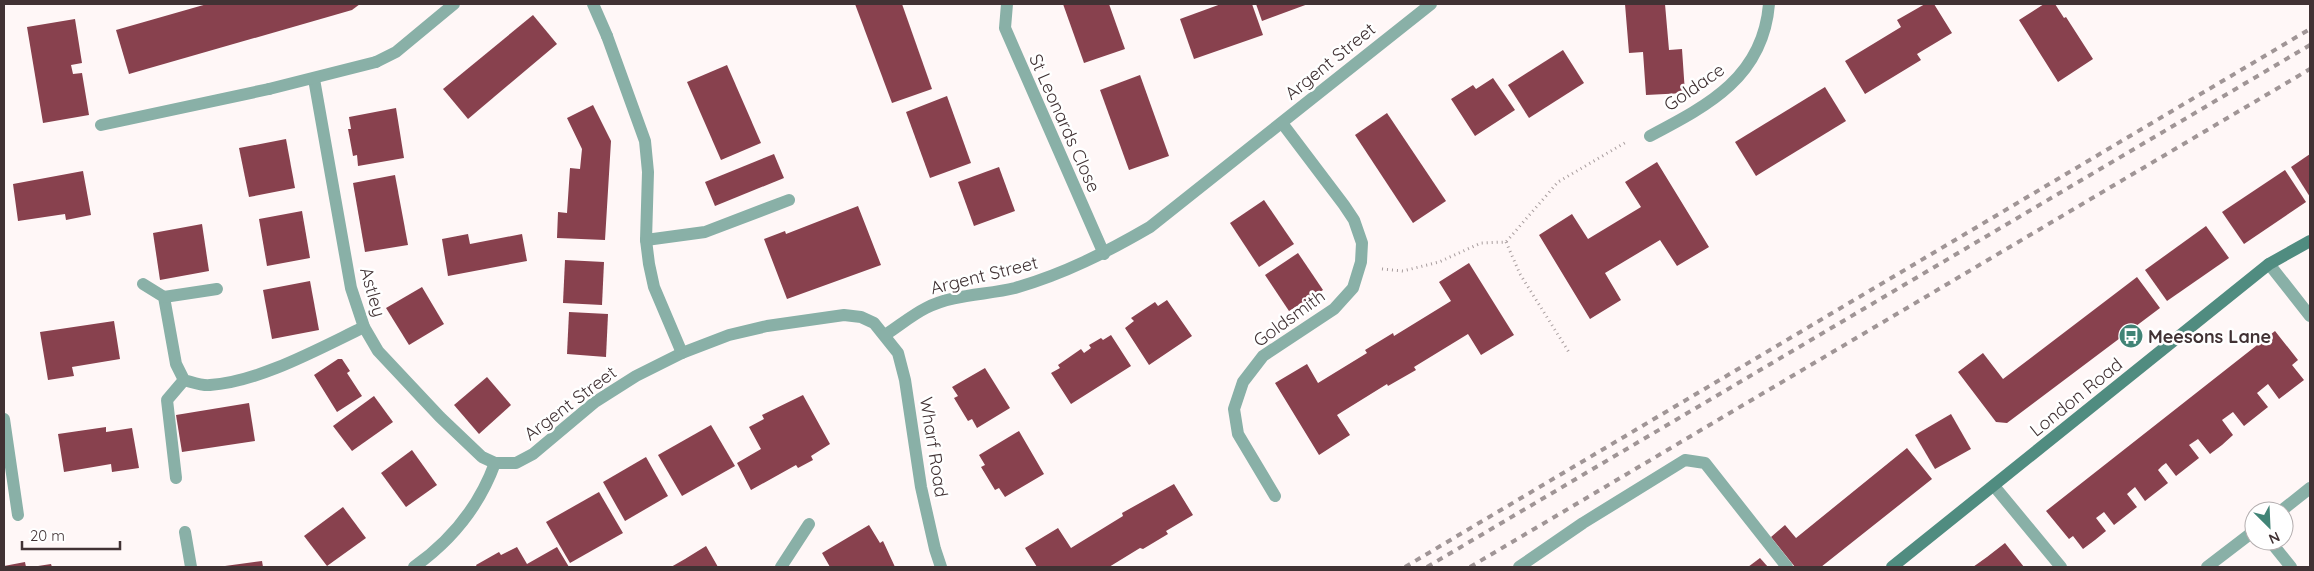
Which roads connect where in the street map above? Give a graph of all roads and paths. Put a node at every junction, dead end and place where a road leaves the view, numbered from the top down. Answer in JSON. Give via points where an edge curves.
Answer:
{"nodes":[{"id":1,"x":454,"y":4,"type":"edge"},
{"id":2,"x":593,"y":4,"type":"edge"},
{"id":3,"x":1007,"y":4,"type":"edge"},
{"id":4,"x":1431,"y":4,"type":"edge"},
{"id":5,"x":1769,"y":4,"type":"edge"},
{"id":6,"x":314,"y":79,"type":"junction"},
{"id":7,"x":1282,"y":123,"type":"junction"},
{"id":8,"x":101,"y":125,"type":"dead end"},
{"id":9,"x":1650,"y":136,"type":"joint"},
{"id":10,"x":790,"y":200,"type":"dead end"},
{"id":11,"x":646,"y":240,"type":"junction"},
{"id":12,"x":2310,"y":241,"type":"edge"},
{"id":13,"x":1506,"y":242,"type":"junction"},
{"id":14,"x":1104,"y":254,"type":"junction"},
{"id":15,"x":1361,"y":262,"type":"junction"},
{"id":16,"x":2268,"y":264,"type":"junction"},
{"id":17,"x":143,"y":284,"type":"dead end"},
{"id":18,"x":217,"y":289,"type":"dead end"},
{"id":19,"x":164,"y":297,"type":"junction"},
{"id":20,"x":2310,"y":316,"type":"edge"},
{"id":21,"x":364,"y":326,"type":"junction"},
{"id":22,"x":885,"y":335,"type":"junction"},
{"id":23,"x":682,"y":354,"type":"junction"},
{"id":24,"x":1570,"y":354,"type":"dead end"},
{"id":25,"x":184,"y":380,"type":"junction"},
{"id":26,"x":4,"y":419,"type":"edge"},
{"id":27,"x":496,"y":463,"type":"junction"},
{"id":28,"x":176,"y":478,"type":"dead end"},
{"id":29,"x":8,"y":480,"type":"edge"},
{"id":30,"x":1994,"y":486,"type":"junction"},
{"id":31,"x":2310,"y":488,"type":"edge"},
{"id":32,"x":1275,"y":496,"type":"dead end"},
{"id":33,"x":2294,"y":501,"type":"edge"},
{"id":34,"x":18,"y":515,"type":"dead end"},
{"id":35,"x":809,"y":524,"type":"dead end"},
{"id":36,"x":185,"y":532,"type":"dead end"},
{"id":37,"x":2244,"y":539,"type":"edge"},
{"id":38,"x":2278,"y":551,"type":"edge"},
{"id":39,"x":191,"y":567,"type":"edge"},
{"id":40,"x":414,"y":567,"type":"edge"},
{"id":41,"x":781,"y":567,"type":"edge"},
{"id":42,"x":941,"y":567,"type":"edge"},
{"id":43,"x":1519,"y":567,"type":"edge"},
{"id":44,"x":1787,"y":567,"type":"edge"},
{"id":45,"x":1892,"y":567,"type":"edge"},
{"id":46,"x":2061,"y":567,"type":"edge"},
{"id":47,"x":2207,"y":567,"type":"edge"},
{"id":48,"x":2290,"y":567,"type":"edge"}],
"edges":[{"from":1,"to":6,"type":"street","via":[[396,52],[376,62]]},
{"from":2,"to":11,"type":"street","via":[[645,141],[648,172]]},
{"from":3,"to":14,"type":"street","name":"St Leonards Close","via":[[1005,28]]},
{"from":4,"to":7,"type":"street","name":"Argent Street"},
{"from":5,"to":9,"type":"street","name":"Goldace","via":[[1759,48],[1745,72],[1696,112]]},
{"from":6,"to":8,"type":"street"},
{"from":6,"to":21,"type":"street","name":"Astley","via":[[351,288]]},
{"from":7,"to":14,"type":"street","name":"Argent Street","via":[[1150,227]]},
{"from":7,"to":15,"type":"street","name":"Goldsmith","via":[[1354,220],[1362,243]]},
{"from":9,"to":13,"type":"path","via":[[1626,142],[1558,182]]},
{"from":10,"to":11,"type":"street","via":[[704,232]]},
{"from":11,"to":23,"type":"street","via":[[654,287]]},
{"from":12,"to":16,"type":"street","name":"London Road"},
{"from":13,"to":15,"type":"path","via":[[1481,243],[1439,262],[1403,271],[1379,269]]},
{"from":13,"to":24,"type":"path","via":[[1520,274]]},
{"from":14,"to":22,"type":"street","name":"Argent Street","via":[[1014,288],[927,307]]},
{"from":15,"to":32,"type":"street","name":"Goldsmith","via":[[1353,288],[1334,309],[1263,356],[1243,382],[1234,409],[1238,434]]},
{"from":16,"to":20,"type":"street"},
{"from":16,"to":30,"type":"street","name":"London Road"},
{"from":17,"to":19,"type":"street"},
{"from":18,"to":19,"type":"street"},
{"from":19,"to":25,"type":"street","via":[[176,364]]},
{"from":21,"to":25,"type":"street","via":[[289,363],[237,380],[209,385]]},
{"from":21,"to":27,"type":"street","name":"Astley","via":[[378,351],[440,417],[482,457]]},
{"from":22,"to":23,"type":"street","name":"Argent Street","via":[[874,322],[844,315],[758,328]]},
{"from":22,"to":42,"type":"street","name":"Wharf Road","via":[[898,353],[905,380],[921,487]]},
{"from":23,"to":27,"type":"street","name":"Argent Street","via":[[636,376],[595,402],[533,454],[516,463]]},
{"from":25,"to":28,"type":"street","via":[[167,400]]},
{"from":26,"to":29,"type":"street"},
{"from":27,"to":40,"type":"street","via":[[477,504],[457,529]]},
{"from":29,"to":34,"type":"street"},
{"from":30,"to":45,"type":"street","name":"London Road"},
{"from":30,"to":46,"type":"street"},
{"from":31,"to":33,"type":"street"},
{"from":35,"to":41,"type":"street"},
{"from":36,"to":39,"type":"street"},
{"from":37,"to":47,"type":"street"},
{"from":38,"to":48,"type":"street"},
{"from":43,"to":44,"type":"street","via":[[1685,460],[1705,463]]}]}
